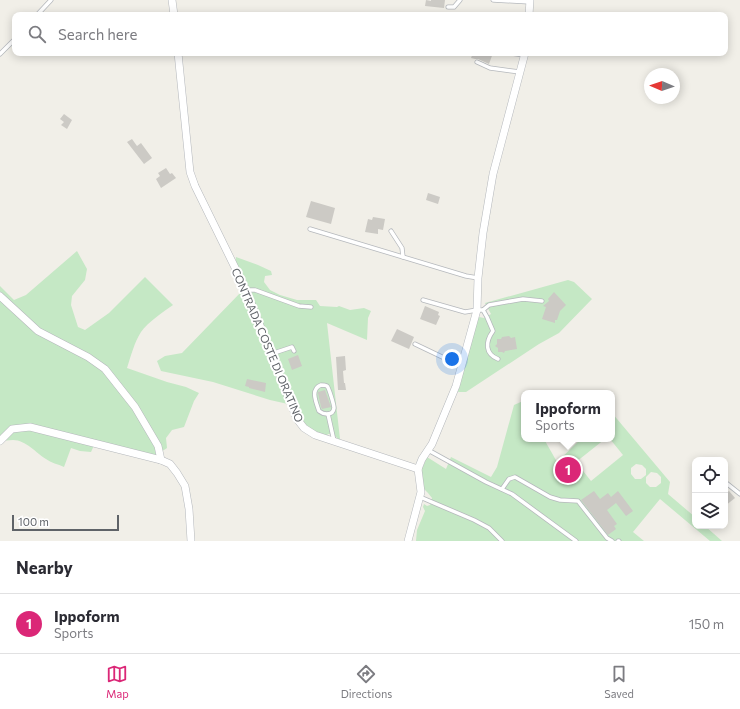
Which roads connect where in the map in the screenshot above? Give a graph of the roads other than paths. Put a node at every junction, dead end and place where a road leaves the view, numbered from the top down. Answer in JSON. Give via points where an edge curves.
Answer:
{"nodes":[{"id":1,"x":51,"y":0,"type":"edge"},
{"id":2,"x":172,"y":0,"type":"edge"},
{"id":3,"x":460,"y":0,"type":"edge"},
{"id":4,"x":493,"y":0,"type":"edge"},
{"id":5,"x":530,"y":1,"type":"edge"},
{"id":6,"x":448,"y":7,"type":"dead end"},
{"id":7,"x":40,"y":12,"type":"edge"},
{"id":8,"x":174,"y":12,"type":"edge"},
{"id":9,"x":529,"y":12,"type":"edge"},
{"id":10,"x":12,"y":43,"type":"edge"},
{"id":11,"x":0,"y":54,"type":"edge"},
{"id":12,"x":178,"y":56,"type":"edge"},
{"id":13,"x":524,"y":56,"type":"edge"},
{"id":14,"x":476,"y":62,"type":"dead end"},
{"id":15,"x":520,"y":72,"type":"junction"},
{"id":16,"x":310,"y":229,"type":"dead end"},
{"id":17,"x":391,"y":231,"type":"dead end"},
{"id":18,"x":403,"y":257,"type":"junction"},
{"id":19,"x":478,"y":278,"type":"junction"},
{"id":20,"x":246,"y":290,"type":"junction"},
{"id":21,"x":0,"y":296,"type":"edge"},
{"id":22,"x":423,"y":300,"type":"dead end"},
{"id":23,"x":542,"y":301,"type":"dead end"},
{"id":24,"x":311,"y":307,"type":"dead end"},
{"id":25,"x":480,"y":310,"type":"junction"},
{"id":26,"x":415,"y":344,"type":"dead end"},
{"id":27,"x":294,"y":351,"type":"dead end"},
{"id":28,"x":271,"y":354,"type":"junction"},
{"id":29,"x":498,"y":359,"type":"dead end"},
{"id":30,"x":461,"y":366,"type":"junction"},
{"id":31,"x":328,"y":414,"type":"junction"},
{"id":32,"x":0,"y":441,"type":"edge"},
{"id":33,"x":334,"y":441,"type":"junction"},
{"id":34,"x":428,"y":450,"type":"junction"},
{"id":35,"x":161,"y":460,"type":"junction"},
{"id":36,"x":418,"y":469,"type":"junction"},
{"id":37,"x":728,"y":484,"type":"edge"},
{"id":38,"x":502,"y":489,"type":"junction"},
{"id":39,"x":740,"y":494,"type":"edge"},
{"id":40,"x":420,"y":497,"type":"junction"},
{"id":41,"x":191,"y":541,"type":"edge"},
{"id":42,"x":408,"y":541,"type":"edge"},
{"id":43,"x":502,"y":541,"type":"edge"},
{"id":44,"x":576,"y":541,"type":"edge"},
{"id":45,"x":612,"y":541,"type":"edge"}],
"edges":[{"from":1,"to":7,"type":"lane"},
{"from":2,"to":8,"type":"street"},
{"from":3,"to":6,"type":"lane","via":[[454,7]]},
{"from":4,"to":5,"type":"lane"},
{"from":5,"to":9,"type":"street"},
{"from":10,"to":11,"type":"lane"},
{"from":12,"to":20,"type":"street","name":"CONTRADA COSTE DI ORATINO","via":[[190,172]]},
{"from":13,"to":15,"type":"street"},
{"from":14,"to":15,"type":"lane","via":[[490,68]]},
{"from":15,"to":19,"type":"street","via":[[494,174]]},
{"from":16,"to":18,"type":"lane"},
{"from":17,"to":18,"type":"lane","via":[[402,248]]},
{"from":18,"to":19,"type":"lane"},
{"from":19,"to":25,"type":"street"},
{"from":20,"to":24,"type":"lane","via":[[255,290],[299,306]]},
{"from":20,"to":28,"type":"street","name":"CONTRADA COSTE DI ORATINO"},
{"from":21,"to":35,"type":"street","via":[[38,331],[88,357],[105,369],[135,407],[158,446]]},
{"from":22,"to":25,"type":"lane","via":[[465,312]]},
{"from":23,"to":25,"type":"lane","via":[[523,299],[489,305]]},
{"from":25,"to":29,"type":"lane","via":[[487,317],[493,332],[489,337],[488,350]]},
{"from":25,"to":30,"type":"street"},
{"from":26,"to":30,"type":"lane"},
{"from":27,"to":28,"type":"lane","via":[[292,347]]},
{"from":28,"to":33,"type":"street","name":"CONTRADA COSTE DI ORATINO","via":[[297,419],[304,428]]},
{"from":30,"to":34,"type":"street","via":[[456,386]]},
{"from":31,"to":31,"type":"lane","via":[[334,408],[329,388],[321,384],[315,388],[314,393],[319,411]]},
{"from":31,"to":33,"type":"lane"},
{"from":32,"to":35,"type":"street","via":[[12,429],[30,427]]},
{"from":33,"to":36,"type":"street","name":"CONTRADA COSTE DI ORATINO"},
{"from":34,"to":36,"type":"street"},
{"from":34,"to":38,"type":"lane"},
{"from":35,"to":41,"type":"street","via":[[170,464],[185,486]]},
{"from":36,"to":40,"type":"street"},
{"from":37,"to":39,"type":"lane"},
{"from":38,"to":44,"type":"lane"},
{"from":38,"to":45,"type":"lane","via":[[509,479],[515,477],[550,497],[578,501]]},
{"from":40,"to":42,"type":"street"},
{"from":40,"to":43,"type":"lane","via":[[489,528]]}]}
